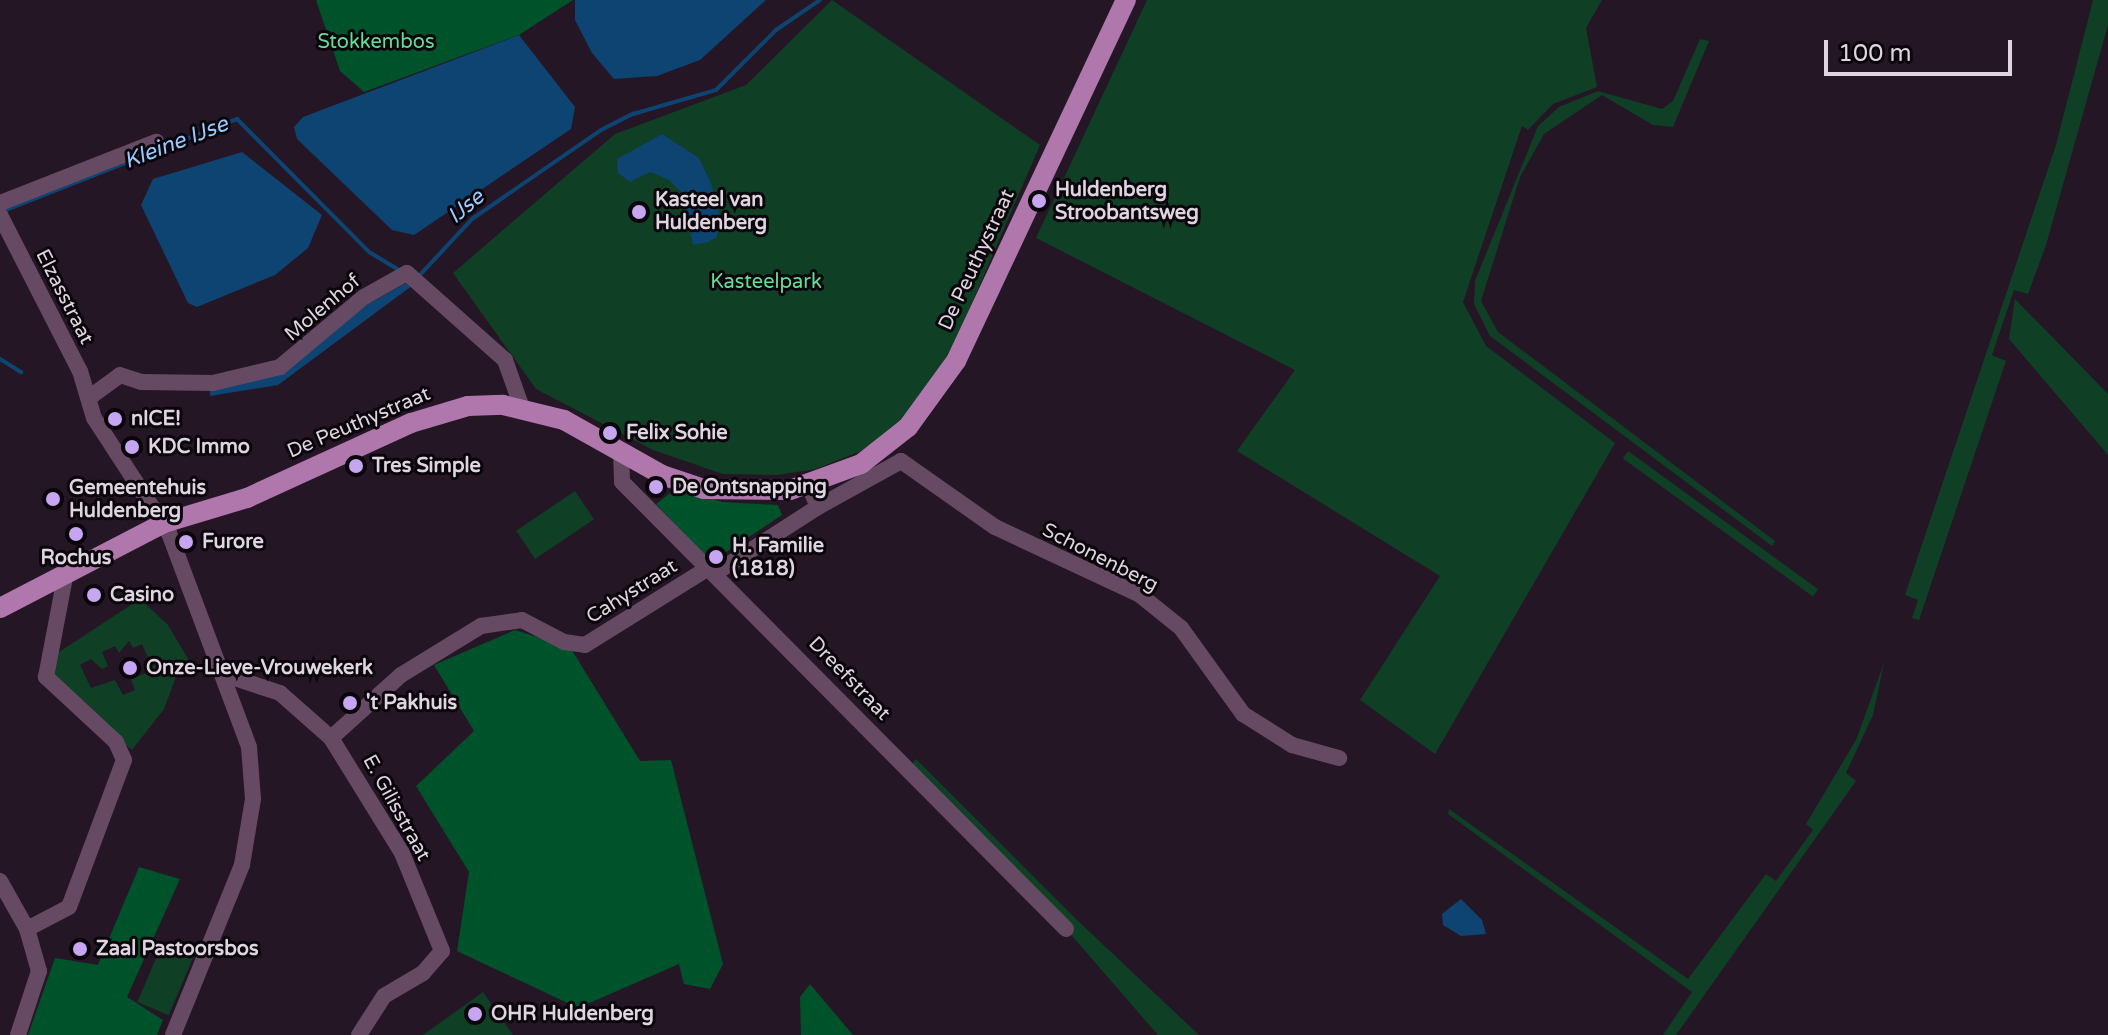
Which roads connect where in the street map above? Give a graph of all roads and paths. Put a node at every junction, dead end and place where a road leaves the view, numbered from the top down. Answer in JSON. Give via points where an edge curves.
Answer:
{"nodes":[{"id":1,"x":1126,"y":0,"type":"edge"},
{"id":2,"x":156,"y":142,"type":"dead end"},
{"id":3,"x":0,"y":203,"type":"edge"},
{"id":4,"x":0,"y":216,"type":"edge"},
{"id":5,"x":90,"y":397,"type":"junction"},
{"id":6,"x":522,"y":408,"type":"junction"},
{"id":7,"x":621,"y":451,"type":"junction"},
{"id":8,"x":809,"y":486,"type":"junction"},
{"id":9,"x":818,"y":507,"type":"junction"},
{"id":10,"x":164,"y":523,"type":"junction"},
{"id":11,"x":713,"y":570,"type":"junction"},
{"id":12,"x":65,"y":577,"type":"junction"},
{"id":13,"x":0,"y":608,"type":"edge"},
{"id":14,"x":225,"y":675,"type":"junction"},
{"id":15,"x":331,"y":738,"type":"junction"},
{"id":16,"x":1339,"y":758,"type":"dead end"},
{"id":17,"x":0,"y":881,"type":"edge"},
{"id":18,"x":27,"y":929,"type":"junction"},
{"id":19,"x":1066,"y":929,"type":"dead end"},
{"id":20,"x":18,"y":1035,"type":"edge"},
{"id":21,"x":173,"y":1035,"type":"edge"},
{"id":22,"x":359,"y":1035,"type":"edge"}],
"edges":[{"from":1,"to":8,"type":"main road","name":"De Peuthystraat","via":[[938,391],[884,449]]},
{"from":2,"to":3,"type":"street"},
{"from":4,"to":5,"type":"street","name":"Elzasstraat"},
{"from":5,"to":6,"type":"street","name":"Molenhof","via":[[120,375],[155,383],[260,375],[296,357],[403,273],[505,360]]},
{"from":5,"to":10,"type":"street","name":"Elzasstraat","via":[[94,418]]},
{"from":6,"to":7,"type":"main road","name":"De Peuthystraat","via":[[564,420]]},
{"from":6,"to":10,"type":"main road","name":"De Peuthystraat","via":[[468,406],[429,416],[247,498]]},
{"from":7,"to":8,"type":"main road","name":"De Peuthystraat","via":[[662,475],[704,489],[745,493]]},
{"from":7,"to":11,"type":"street","name":"Dreefstraat","via":[[622,482]]},
{"from":8,"to":9,"type":"street"},
{"from":9,"to":11,"type":"street"},
{"from":9,"to":16,"type":"street","name":"Schonenberg","via":[[901,461],[995,527],[1140,595],[1181,628],[1243,714],[1292,745]]},
{"from":10,"to":12,"type":"main road","name":"De Peuthystraat"},
{"from":10,"to":14,"type":"street","name":"Elzasstraat"},
{"from":11,"to":15,"type":"street","name":"Cahystraat","via":[[585,645],[564,642],[522,620],[481,626],[401,675]]},
{"from":11,"to":19,"type":"street","name":"Dreefstraat"},
{"from":12,"to":13,"type":"main road","name":"De Peuthystraat"},
{"from":12,"to":18,"type":"street","via":[[46,677],[54,691],[116,742],[124,760],[69,907]]},
{"from":14,"to":15,"type":"street","name":"E. Gilisstraat","via":[[280,693]]},
{"from":14,"to":21,"type":"street","name":"Elzasstraat","via":[[253,771],[247,842]]},
{"from":15,"to":22,"type":"street","name":"E. Gilisstraat","via":[[402,853],[442,951],[423,973],[384,996]]},
{"from":17,"to":18,"type":"street"},
{"from":18,"to":20,"type":"street","via":[[39,971]]}]}
